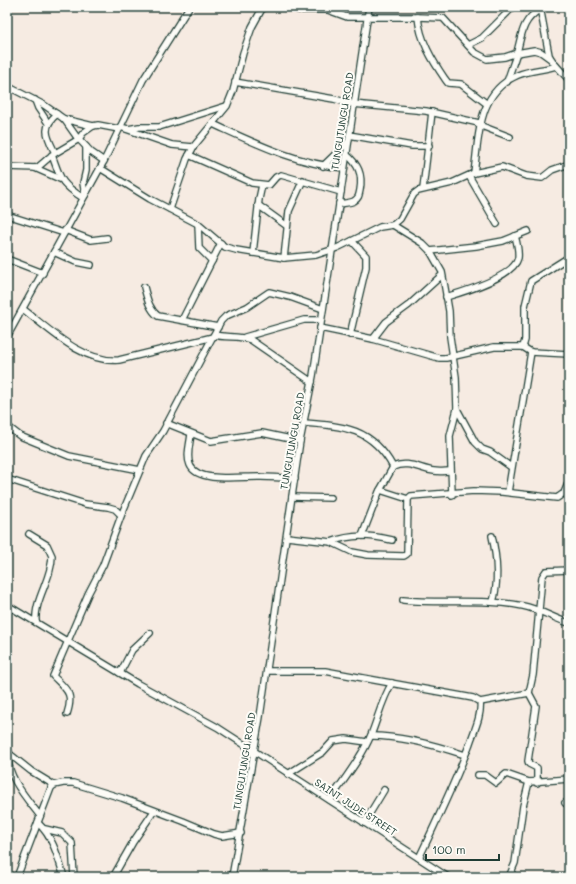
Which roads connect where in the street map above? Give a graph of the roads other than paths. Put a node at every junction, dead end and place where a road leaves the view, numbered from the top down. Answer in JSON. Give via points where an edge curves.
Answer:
{"nodes":[{"id":1,"x":189,"y":7,"type":"edge"},
{"id":2,"x":263,"y":7,"type":"edge"},
{"id":3,"x":287,"y":7,"type":"edge"},
{"id":4,"x":369,"y":7,"type":"edge"},
{"id":5,"x":513,"y":7,"type":"edge"},
{"id":6,"x":533,"y":7,"type":"edge"},
{"id":7,"x":540,"y":9,"type":"edge"},
{"id":8,"x":418,"y":17,"type":"junction"},
{"id":9,"x":368,"y":18,"type":"junction"},
{"id":10,"x":468,"y":45,"type":"junction"},
{"id":11,"x":517,"y":53,"type":"junction"},
{"id":12,"x":552,"y":60,"type":"junction"},
{"id":13,"x":556,"y":66,"type":"junction"},
{"id":14,"x":569,"y":80,"type":"edge"},
{"id":15,"x":235,"y":82,"type":"junction"},
{"id":16,"x":507,"y":82,"type":"junction"},
{"id":17,"x":7,"y":86,"type":"edge"},
{"id":18,"x":35,"y":100,"type":"junction"},
{"id":19,"x":353,"y":104,"type":"junction"},
{"id":20,"x":487,"y":104,"type":"junction"},
{"id":21,"x":227,"y":106,"type":"junction"},
{"id":22,"x":432,"y":112,"type":"junction"},
{"id":23,"x":57,"y":114,"type":"junction"},
{"id":24,"x":64,"y":119,"type":"junction"},
{"id":25,"x":48,"y":123,"type":"junction"},
{"id":26,"x":213,"y":124,"type":"junction"},
{"id":27,"x":479,"y":124,"type":"junction"},
{"id":28,"x":93,"y":126,"type":"junction"},
{"id":29,"x":122,"y":128,"type":"junction"},
{"id":30,"x":348,"y":135,"type":"junction"},
{"id":31,"x":510,"y":137,"type":"dead end"},
{"id":32,"x":79,"y":139,"type":"junction"},
{"id":33,"x":348,"y":142,"type":"junction"},
{"id":34,"x":429,"y":146,"type":"junction"},
{"id":35,"x":86,"y":147,"type":"junction"},
{"id":36,"x":193,"y":147,"type":"junction"},
{"id":37,"x":53,"y":154,"type":"junction"},
{"id":38,"x":346,"y":154,"type":"junction"},
{"id":39,"x":189,"y":155,"type":"junction"},
{"id":40,"x":104,"y":161,"type":"junction"},
{"id":41,"x":569,"y":164,"type":"edge"},
{"id":42,"x":323,"y":166,"type":"junction"},
{"id":43,"x":7,"y":167,"type":"edge"},
{"id":44,"x":35,"y":168,"type":"junction"},
{"id":45,"x":100,"y":168,"type":"junction"},
{"id":46,"x":344,"y":168,"type":"junction"},
{"id":47,"x":471,"y":174,"type":"junction"},
{"id":48,"x":60,"y":179,"type":"junction"},
{"id":49,"x":303,"y":180,"type":"junction"},
{"id":50,"x":262,"y":185,"type":"junction"},
{"id":51,"x":423,"y":189,"type":"junction"},
{"id":52,"x":341,"y":192,"type":"junction"},
{"id":53,"x":84,"y":196,"type":"junction"},
{"id":54,"x":339,"y":204,"type":"junction"},
{"id":55,"x":258,"y":205,"type":"junction"},
{"id":56,"x":170,"y":209,"type":"junction"},
{"id":57,"x":7,"y":215,"type":"edge"},
{"id":58,"x":198,"y":224,"type":"junction"},
{"id":59,"x":497,"y":224,"type":"dead end"},
{"id":60,"x":393,"y":225,"type":"junction"},
{"id":61,"x":287,"y":226,"type":"junction"},
{"id":62,"x":528,"y":231,"type":"dead end"},
{"id":63,"x":65,"y":232,"type":"junction"},
{"id":64,"x":515,"y":236,"type":"junction"},
{"id":65,"x":107,"y":238,"type":"dead end"},
{"id":66,"x":352,"y":241,"type":"junction"},
{"id":67,"x":221,"y":243,"type":"junction"},
{"id":68,"x":331,"y":250,"type":"junction"},
{"id":69,"x":430,"y":251,"type":"junction"},
{"id":70,"x":54,"y":252,"type":"junction"},
{"id":71,"x":253,"y":253,"type":"junction"},
{"id":72,"x":569,"y":257,"type":"edge"},
{"id":73,"x":284,"y":258,"type":"junction"},
{"id":74,"x":7,"y":259,"type":"edge"},
{"id":75,"x":212,"y":261,"type":"junction"},
{"id":76,"x":92,"y":265,"type":"dead end"},
{"id":77,"x":42,"y":273,"type":"junction"},
{"id":78,"x":442,"y":275,"type":"junction"},
{"id":79,"x":144,"y":287,"type":"dead end"},
{"id":80,"x":446,"y":297,"type":"junction"},
{"id":81,"x":23,"y":309,"type":"junction"},
{"id":82,"x":323,"y":310,"type":"junction"},
{"id":83,"x":182,"y":320,"type":"junction"},
{"id":84,"x":321,"y":320,"type":"junction"},
{"id":85,"x":218,"y":327,"type":"junction"},
{"id":86,"x":320,"y":328,"type":"junction"},
{"id":87,"x":350,"y":335,"type":"junction"},
{"id":88,"x":213,"y":336,"type":"junction"},
{"id":89,"x":7,"y":337,"type":"edge"},
{"id":90,"x":245,"y":337,"type":"junction"},
{"id":91,"x":373,"y":339,"type":"junction"},
{"id":92,"x":523,"y":347,"type":"junction"},
{"id":93,"x":531,"y":352,"type":"junction"},
{"id":94,"x":569,"y":354,"type":"edge"},
{"id":95,"x":454,"y":356,"type":"junction"},
{"id":96,"x":312,"y":382,"type":"junction"},
{"id":97,"x":457,"y":410,"type":"junction"},
{"id":98,"x":166,"y":423,"type":"junction"},
{"id":99,"x":304,"y":423,"type":"junction"},
{"id":100,"x":7,"y":426,"type":"edge"},
{"id":101,"x":191,"y":434,"type":"junction"},
{"id":102,"x":300,"y":441,"type":"junction"},
{"id":103,"x":393,"y":467,"type":"junction"},
{"id":104,"x":511,"y":467,"type":"junction"},
{"id":105,"x":140,"y":470,"type":"junction"},
{"id":106,"x":450,"y":471,"type":"junction"},
{"id":107,"x":7,"y":479,"type":"edge"},
{"id":108,"x":295,"y":479,"type":"junction"},
{"id":109,"x":569,"y":481,"type":"edge"},
{"id":110,"x":380,"y":490,"type":"junction"},
{"id":111,"x":508,"y":492,"type":"junction"},
{"id":112,"x":452,"y":495,"type":"junction"},
{"id":113,"x":292,"y":496,"type":"junction"},
{"id":114,"x":331,"y":498,"type":"dead end"},
{"id":115,"x":408,"y":499,"type":"junction"},
{"id":116,"x":121,"y":515,"type":"junction"},
{"id":117,"x":29,"y":534,"type":"dead end"},
{"id":118,"x":362,"y":536,"type":"junction"},
{"id":119,"x":492,"y":536,"type":"dead end"},
{"id":120,"x":287,"y":537,"type":"junction"},
{"id":121,"x":392,"y":540,"type":"dead end"},
{"id":122,"x":331,"y":542,"type":"junction"},
{"id":123,"x":569,"y":570,"type":"edge"},
{"id":124,"x":403,"y":600,"type":"dead end"},
{"id":125,"x":494,"y":602,"type":"junction"},
{"id":126,"x":7,"y":605,"type":"edge"},
{"id":127,"x":538,"y":611,"type":"junction"},
{"id":128,"x":36,"y":622,"type":"junction"},
{"id":129,"x":569,"y":623,"type":"edge"},
{"id":130,"x":150,"y":633,"type":"dead end"},
{"id":131,"x":69,"y":641,"type":"junction"},
{"id":132,"x":267,"y":670,"type":"junction"},
{"id":133,"x":120,"y":673,"type":"junction"},
{"id":134,"x":392,"y":683,"type":"junction"},
{"id":135,"x":529,"y":693,"type":"junction"},
{"id":136,"x":480,"y":702,"type":"junction"},
{"id":137,"x":67,"y":714,"type":"dead end"},
{"id":138,"x":371,"y":736,"type":"junction"},
{"id":139,"x":367,"y":742,"type":"junction"},
{"id":140,"x":254,"y":751,"type":"junction"},
{"id":141,"x":8,"y":753,"type":"edge"},
{"id":142,"x":465,"y":755,"type":"junction"},
{"id":143,"x":288,"y":774,"type":"junction"},
{"id":144,"x":478,"y":775,"type":"dead end"},
{"id":145,"x":569,"y":779,"type":"edge"},
{"id":146,"x":529,"y":782,"type":"junction"},
{"id":147,"x":537,"y":783,"type":"junction"},
{"id":148,"x":54,"y":785,"type":"junction"},
{"id":149,"x":384,"y":790,"type":"dead end"},
{"id":150,"x":330,"y":800,"type":"junction"},
{"id":151,"x":154,"y":811,"type":"junction"},
{"id":152,"x":40,"y":816,"type":"junction"},
{"id":153,"x":38,"y":823,"type":"junction"},
{"id":154,"x":364,"y":823,"type":"junction"},
{"id":155,"x":46,"y":829,"type":"junction"},
{"id":156,"x":241,"y":834,"type":"junction"},
{"id":157,"x":419,"y":858,"type":"junction"},
{"id":158,"x":439,"y":870,"type":"junction"},
{"id":159,"x":17,"y":877,"type":"edge"},
{"id":160,"x":64,"y":877,"type":"edge"},
{"id":161,"x":74,"y":877,"type":"edge"},
{"id":162,"x":113,"y":877,"type":"edge"},
{"id":163,"x":232,"y":877,"type":"edge"},
{"id":164,"x":436,"y":877,"type":"edge"},
{"id":165,"x":448,"y":877,"type":"edge"},
{"id":166,"x":509,"y":877,"type":"edge"}],
"edges":[{"from":1,"to":29,"type":"street","via":[[143,80]]},
{"from":2,"to":15,"type":"street","via":[[252,27]]},
{"from":3,"to":9,"type":"street","via":[[300,10],[320,9],[347,17]]},
{"from":4,"to":9,"type":"street","name":"TUNGUTUNGU ROAD"},
{"from":5,"to":10,"type":"street","via":[[482,38]]},
{"from":6,"to":7,"type":"street"},
{"from":7,"to":11,"type":"street","via":[[523,26]]},
{"from":7,"to":12,"type":"street"},
{"from":8,"to":9,"type":"street"},
{"from":8,"to":10,"type":"street","via":[[443,18]]},
{"from":8,"to":20,"type":"street","via":[[426,47],[448,83],[460,84]]},
{"from":9,"to":19,"type":"street","name":"TUNGUTUNGU ROAD"},
{"from":10,"to":11,"type":"street","via":[[487,59]]},
{"from":11,"to":12,"type":"street","via":[[538,50]]},
{"from":11,"to":16,"type":"street"},
{"from":12,"to":13,"type":"street"},
{"from":13,"to":14,"type":"street"},
{"from":13,"to":16,"type":"street","via":[[520,74]]},
{"from":15,"to":19,"type":"street"},
{"from":15,"to":21,"type":"street"},
{"from":16,"to":20,"type":"street","via":[[492,95]]},
{"from":17,"to":18,"type":"street"},
{"from":18,"to":23,"type":"street"},
{"from":18,"to":25,"type":"street"},
{"from":19,"to":22,"type":"street"},
{"from":19,"to":30,"type":"street","name":"TUNGUTUNGU ROAD"},
{"from":20,"to":27,"type":"street"},
{"from":21,"to":26,"type":"street"},
{"from":21,"to":29,"type":"street","via":[[159,127]]},
{"from":22,"to":27,"type":"street"},
{"from":22,"to":34,"type":"street"},
{"from":23,"to":24,"type":"street"},
{"from":23,"to":25,"type":"street"},
{"from":24,"to":28,"type":"street"},
{"from":24,"to":32,"type":"street"},
{"from":25,"to":37,"type":"street","via":[[46,129]]},
{"from":26,"to":36,"type":"street"},
{"from":26,"to":42,"type":"street","via":[[276,153]]},
{"from":27,"to":31,"type":"street"},
{"from":27,"to":47,"type":"street"},
{"from":28,"to":29,"type":"street"},
{"from":28,"to":32,"type":"street"},
{"from":29,"to":36,"type":"street","via":[[172,145]]},
{"from":29,"to":40,"type":"street"},
{"from":30,"to":33,"type":"street","name":"TUNGUTUNGU ROAD"},
{"from":30,"to":34,"type":"street","via":[[412,146]]},
{"from":32,"to":35,"type":"street"},
{"from":32,"to":37,"type":"street"},
{"from":33,"to":38,"type":"street","name":"TUNGUTUNGU ROAD"},
{"from":33,"to":42,"type":"street"},
{"from":34,"to":51,"type":"street"},
{"from":35,"to":40,"type":"street"},
{"from":35,"to":53,"type":"street"},
{"from":36,"to":39,"type":"street"},
{"from":37,"to":44,"type":"street"},
{"from":37,"to":48,"type":"street"},
{"from":38,"to":46,"type":"street","name":"TUNGUTUNGU ROAD"},
{"from":38,"to":54,"type":"street","via":[[360,170],[362,183],[356,200]]},
{"from":39,"to":50,"type":"street"},
{"from":39,"to":56,"type":"street"},
{"from":40,"to":45,"type":"street"},
{"from":41,"to":47,"type":"street","via":[[536,179],[502,167]]},
{"from":42,"to":46,"type":"street"},
{"from":43,"to":44,"type":"street"},
{"from":44,"to":48,"type":"street"},
{"from":45,"to":53,"type":"street"},
{"from":45,"to":56,"type":"street"},
{"from":46,"to":52,"type":"street","name":"TUNGUTUNGU ROAD"},
{"from":47,"to":51,"type":"street","via":[[452,183]]},
{"from":47,"to":59,"type":"street"},
{"from":48,"to":53,"type":"street","via":[[71,190]]},
{"from":49,"to":50,"type":"street","via":[[281,175],[269,185]]},
{"from":49,"to":52,"type":"street"},
{"from":49,"to":61,"type":"street","via":[[289,211]]},
{"from":50,"to":55,"type":"street"},
{"from":51,"to":60,"type":"street","via":[[414,194],[400,219]]},
{"from":52,"to":54,"type":"street","name":"TUNGUTUNGU ROAD"},
{"from":53,"to":63,"type":"street"},
{"from":54,"to":68,"type":"street","name":"TUNGUTUNGU ROAD"},
{"from":55,"to":61,"type":"street"},
{"from":55,"to":71,"type":"street"},
{"from":56,"to":58,"type":"street"},
{"from":57,"to":63,"type":"street"},
{"from":58,"to":67,"type":"street"},
{"from":58,"to":75,"type":"street","via":[[199,248]]},
{"from":60,"to":66,"type":"street","via":[[380,226]]},
{"from":60,"to":69,"type":"street"},
{"from":61,"to":73,"type":"street"},
{"from":62,"to":64,"type":"street"},
{"from":63,"to":65,"type":"street","via":[[91,240]]},
{"from":63,"to":70,"type":"street"},
{"from":64,"to":69,"type":"street","via":[[476,246]]},
{"from":64,"to":80,"type":"street","via":[[518,259],[512,269],[469,290]]},
{"from":66,"to":68,"type":"street"},
{"from":66,"to":87,"type":"street","via":[[366,256],[366,267]]},
{"from":67,"to":71,"type":"street","via":[[236,250]]},
{"from":67,"to":75,"type":"street"},
{"from":68,"to":73,"type":"street","via":[[302,257]]},
{"from":68,"to":82,"type":"street","name":"TUNGUTUNGU ROAD"},
{"from":69,"to":78,"type":"street"},
{"from":70,"to":76,"type":"street","via":[[76,262]]},
{"from":70,"to":77,"type":"street"},
{"from":71,"to":73,"type":"street"},
{"from":72,"to":92,"type":"street","via":[[531,281],[526,295]]},
{"from":74,"to":77,"type":"street"},
{"from":75,"to":83,"type":"street"},
{"from":77,"to":81,"type":"street"},
{"from":78,"to":80,"type":"street"},
{"from":78,"to":91,"type":"street","via":[[386,322]]},
{"from":79,"to":83,"type":"street","via":[[154,313]]},
{"from":80,"to":95,"type":"street"},
{"from":81,"to":88,"type":"street","via":[[87,356],[108,361]]},
{"from":81,"to":89,"type":"street"},
{"from":82,"to":84,"type":"street","name":"TUNGUTUNGU ROAD"},
{"from":82,"to":85,"type":"street","via":[[269,292],[247,308],[226,316]]},
{"from":83,"to":85,"type":"street"},
{"from":84,"to":86,"type":"street","name":"TUNGUTUNGU ROAD"},
{"from":84,"to":90,"type":"street","via":[[304,320]]},
{"from":85,"to":88,"type":"street"},
{"from":86,"to":87,"type":"street"},
{"from":86,"to":96,"type":"street","name":"TUNGUTUNGU ROAD"},
{"from":87,"to":91,"type":"street"},
{"from":88,"to":90,"type":"street"},
{"from":88,"to":98,"type":"street"},
{"from":90,"to":96,"type":"street"},
{"from":91,"to":95,"type":"street","via":[[439,358]]},
{"from":92,"to":93,"type":"street"},
{"from":92,"to":95,"type":"street","via":[[494,347]]},
{"from":93,"to":94,"type":"street"},
{"from":93,"to":104,"type":"street"},
{"from":95,"to":97,"type":"street"},
{"from":96,"to":99,"type":"street","name":"TUNGUTUNGU ROAD"},
{"from":97,"to":104,"type":"street","via":[[478,445]]},
{"from":97,"to":106,"type":"street","via":[[450,436]]},
{"from":98,"to":101,"type":"street"},
{"from":98,"to":105,"type":"street"},
{"from":99,"to":102,"type":"street","name":"TUNGUTUNGU ROAD"},
{"from":99,"to":103,"type":"street","via":[[341,427],[363,434],[375,442]]},
{"from":100,"to":105,"type":"street","via":[[27,439],[69,456]]},
{"from":101,"to":102,"type":"street","via":[[211,441],[262,433]]},
{"from":101,"to":108,"type":"street","via":[[188,460],[194,471],[201,475],[224,478]]},
{"from":102,"to":108,"type":"street","name":"TUNGUTUNGU ROAD"},
{"from":103,"to":106,"type":"street","via":[[406,465],[432,471]]},
{"from":103,"to":110,"type":"street"},
{"from":104,"to":111,"type":"street"},
{"from":105,"to":116,"type":"street"},
{"from":106,"to":112,"type":"street"},
{"from":107,"to":116,"type":"street","via":[[85,504],[115,509]]},
{"from":108,"to":113,"type":"street","name":"TUNGUTUNGU ROAD"},
{"from":109,"to":111,"type":"street","via":[[564,493],[558,498]]},
{"from":110,"to":115,"type":"street"},
{"from":110,"to":118,"type":"street"},
{"from":111,"to":112,"type":"street"},
{"from":112,"to":115,"type":"street","via":[[411,496]]},
{"from":113,"to":114,"type":"street"},
{"from":113,"to":120,"type":"street","name":"TUNGUTUNGU ROAD"},
{"from":115,"to":122,"type":"street","via":[[407,554],[404,556],[368,556]]},
{"from":116,"to":131,"type":"street","via":[[103,565]]},
{"from":117,"to":128,"type":"street","via":[[46,545],[52,556],[38,604]]},
{"from":118,"to":121,"type":"street"},
{"from":118,"to":122,"type":"street","via":[[347,536]]},
{"from":119,"to":125,"type":"street","via":[[497,586]]},
{"from":120,"to":122,"type":"street"},
{"from":120,"to":132,"type":"street","name":"TUNGUTUNGU ROAD"},
{"from":123,"to":127,"type":"street","via":[[552,570],[544,573]]},
{"from":124,"to":125,"type":"street"},
{"from":125,"to":127,"type":"street"},
{"from":126,"to":128,"type":"street","name":"SAINT JUDE STREET"},
{"from":127,"to":129,"type":"street"},
{"from":127,"to":135,"type":"street","via":[[533,675]]},
{"from":128,"to":131,"type":"street","name":"SAINT JUDE STREET"},
{"from":130,"to":133,"type":"street","via":[[132,650]]},
{"from":131,"to":133,"type":"street","name":"SAINT JUDE STREET"},
{"from":131,"to":137,"type":"street","via":[[53,676],[69,693],[70,705]]},
{"from":132,"to":134,"type":"street","via":[[325,671]]},
{"from":132,"to":140,"type":"street","name":"TUNGUTUNGU ROAD"},
{"from":133,"to":140,"type":"street","name":"SAINT JUDE STREET"},
{"from":134,"to":136,"type":"street","via":[[473,698]]},
{"from":134,"to":138,"type":"street"},
{"from":135,"to":136,"type":"street"},
{"from":135,"to":147,"type":"street","via":[[536,706],[528,761],[537,768]]},
{"from":136,"to":142,"type":"street","via":[[481,708]]},
{"from":138,"to":139,"type":"street"},
{"from":138,"to":142,"type":"street","via":[[407,739]]},
{"from":139,"to":143,"type":"street","via":[[346,739],[333,741],[323,752]]},
{"from":139,"to":150,"type":"street","via":[[358,760]]},
{"from":140,"to":143,"type":"street","name":"SAINT JUDE STREET"},
{"from":140,"to":156,"type":"street","name":"TUNGUTUNGU ROAD"},
{"from":141,"to":148,"type":"street"},
{"from":141,"to":152,"type":"street","via":[[10,772]]},
{"from":142,"to":157,"type":"street"},
{"from":143,"to":150,"type":"street","name":"SAINT JUDE STREET"},
{"from":144,"to":146,"type":"street","via":[[485,776],[494,783],[498,782],[503,774]]},
{"from":145,"to":147,"type":"street"},
{"from":146,"to":147,"type":"street"},
{"from":146,"to":166,"type":"street","via":[[515,863]]},
{"from":148,"to":151,"type":"street","via":[[73,783]]},
{"from":148,"to":152,"type":"street"},
{"from":149,"to":154,"type":"street"},
{"from":150,"to":154,"type":"street","name":"SAINT JUDE STREET"},
{"from":151,"to":156,"type":"street","via":[[214,834]]},
{"from":151,"to":162,"type":"street"},
{"from":152,"to":153,"type":"street"},
{"from":153,"to":155,"type":"street"},
{"from":153,"to":159,"type":"street"},
{"from":154,"to":157,"type":"street","name":"SAINT JUDE STREET"},
{"from":155,"to":160,"type":"street","via":[[55,846]]},
{"from":155,"to":161,"type":"street","via":[[62,834],[72,843]]},
{"from":156,"to":163,"type":"street","name":"TUNGUTUNGU ROAD"},
{"from":157,"to":158,"type":"street","name":"SAINT JUDE STREET"},
{"from":158,"to":164,"type":"street"},
{"from":158,"to":165,"type":"street","name":"SAINT JUDE STREET"}]}
